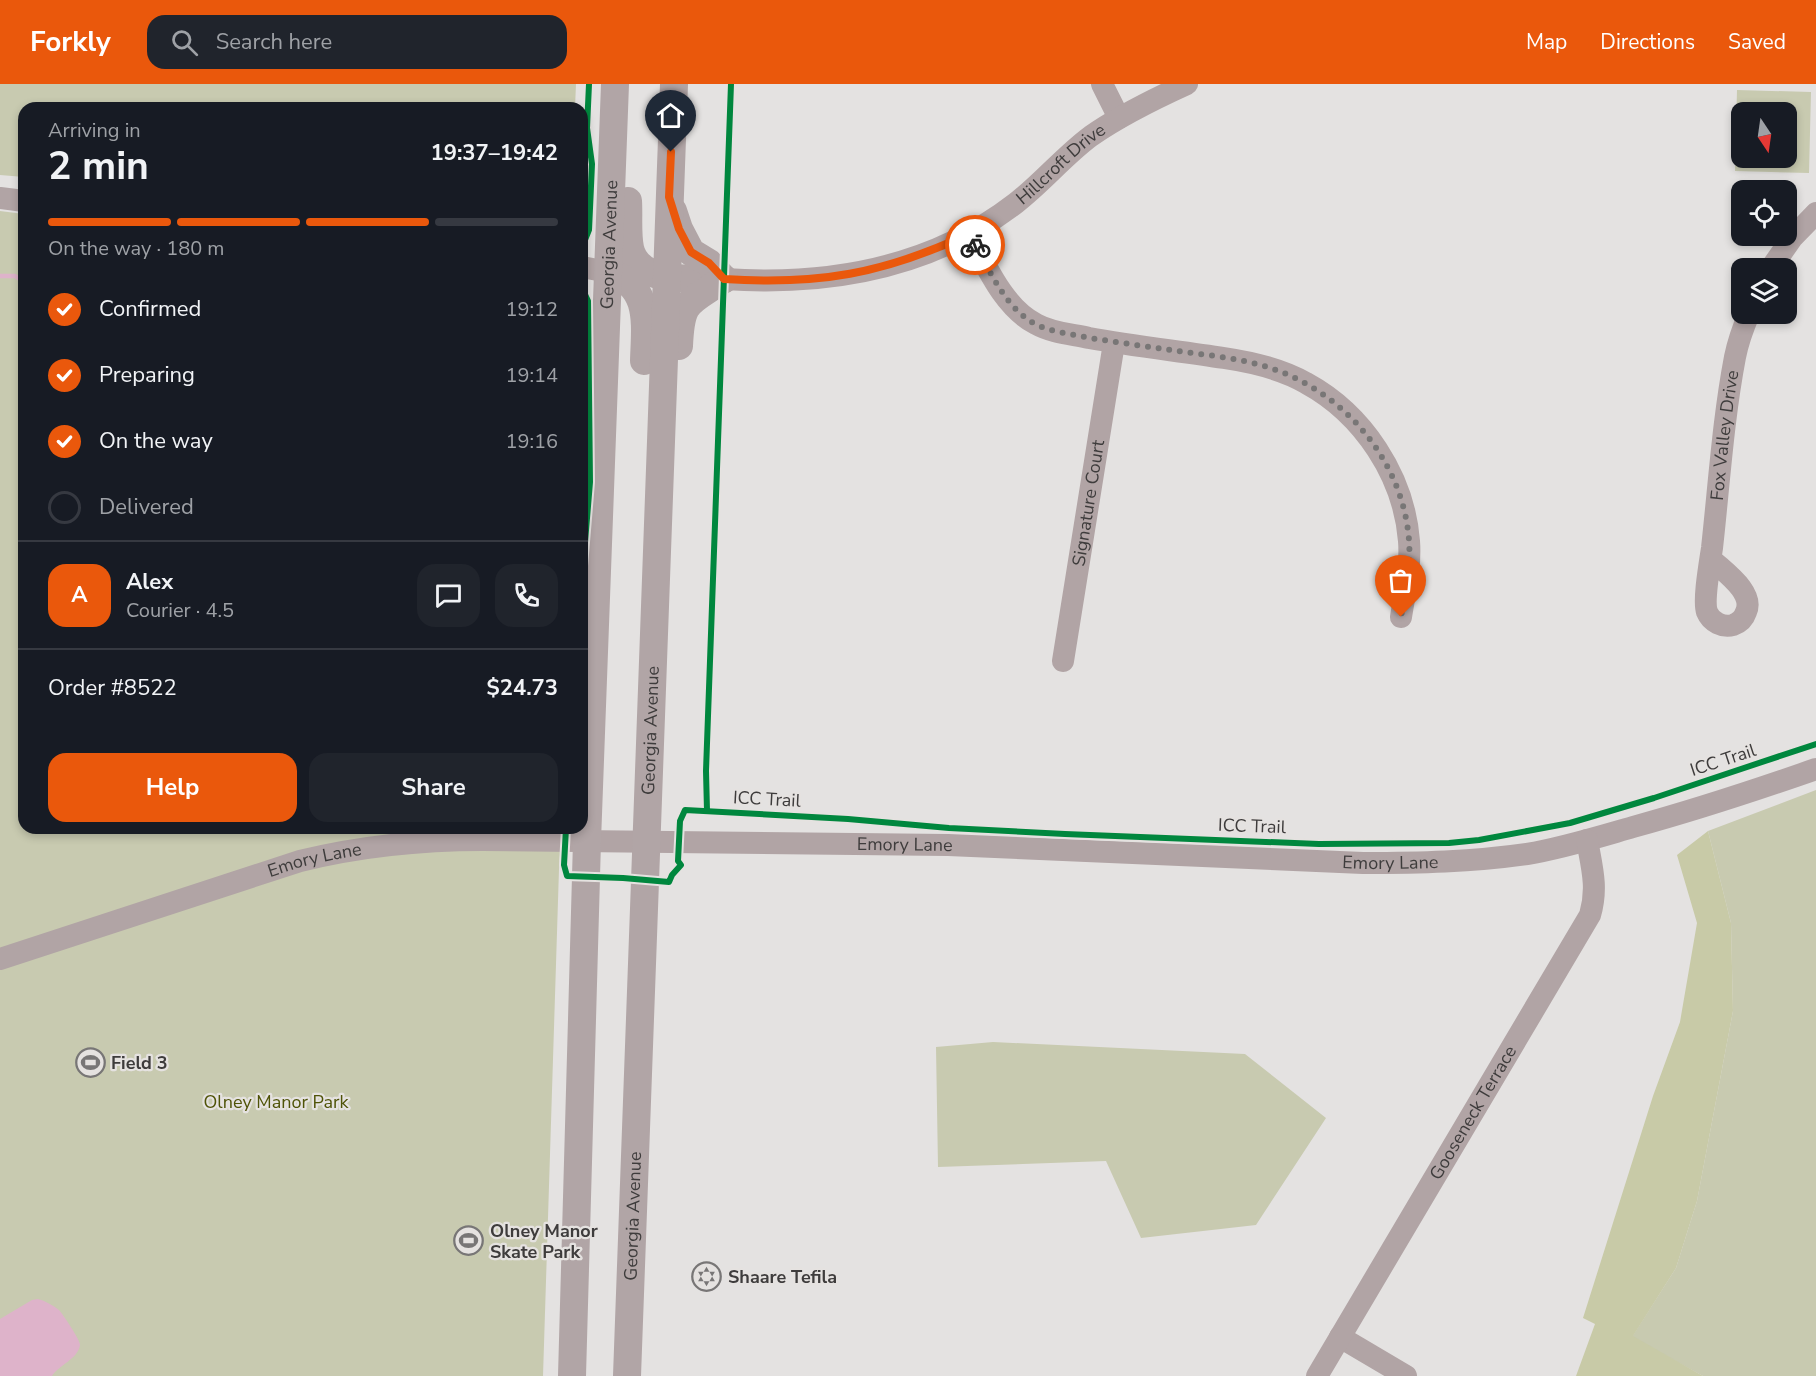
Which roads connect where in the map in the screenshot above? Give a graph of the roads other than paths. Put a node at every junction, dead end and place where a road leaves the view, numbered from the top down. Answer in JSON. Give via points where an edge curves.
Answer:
{"nodes":[{"id":1,"x":615,"y":84,"type":"edge"},
{"id":2,"x":626,"y":84,"type":"edge"},
{"id":3,"x":674,"y":84,"type":"edge"},
{"id":4,"x":1102,"y":84,"type":"edge"},
{"id":5,"x":1187,"y":84,"type":"edge"},
{"id":6,"x":1119,"y":118,"type":"junction"},
{"id":7,"x":669,"y":197,"type":"junction"},
{"id":8,"x":0,"y":198,"type":"edge"},
{"id":9,"x":18,"y":200,"type":"edge"},
{"id":10,"x":1816,"y":213,"type":"edge"},
{"id":11,"x":969,"y":234,"type":"junction"},
{"id":12,"x":1778,"y":258,"type":"edge"},
{"id":13,"x":595,"y":270,"type":"edge"},
{"id":14,"x":666,"y":277,"type":"junction"},
{"id":15,"x":724,"y":279,"type":"junction"},
{"id":16,"x":1745,"y":324,"type":"edge"},
{"id":17,"x":1114,"y":343,"type":"junction"},
{"id":18,"x":661,"y":429,"type":"junction"},
{"id":19,"x":657,"y":516,"type":"junction"},
{"id":20,"x":1711,"y":559,"type":"dead end"},
{"id":21,"x":1401,"y":617,"type":"dead end"},
{"id":22,"x":1063,"y":661,"type":"dead end"},
{"id":23,"x":1816,"y":769,"type":"edge"},
{"id":24,"x":588,"y":770,"type":"edge"},
{"id":25,"x":587,"y":834,"type":"edge"},
{"id":26,"x":1587,"y":840,"type":"junction"},
{"id":27,"x":587,"y":841,"type":"junction"},
{"id":28,"x":646,"y":841,"type":"junction"},
{"id":29,"x":0,"y":960,"type":"edge"},
{"id":30,"x":1340,"y":1337,"type":"junction"},
{"id":31,"x":572,"y":1376,"type":"edge"},
{"id":32,"x":627,"y":1376,"type":"edge"},
{"id":33,"x":1317,"y":1376,"type":"edge"},
{"id":34,"x":1406,"y":1376,"type":"edge"}],
"edges":[{"from":1,"to":13,"type":"main road","name":"Georgia Avenue"},
{"from":2,"to":14,"type":"main road","via":[[630,247],[638,264],[654,275]]},
{"from":3,"to":7,"type":"main road","name":"Georgia Avenue"},
{"from":4,"to":6,"type":"street"},
{"from":5,"to":6,"type":"street","name":"Hillcroft Drive"},
{"from":6,"to":11,"type":"street","name":"Hillcroft Drive","via":[[1090,137],[1017,202]]},
{"from":7,"to":14,"type":"main road","name":"Georgia Avenue"},
{"from":7,"to":15,"type":"main road","via":[[691,252]]},
{"from":8,"to":9,"type":"street"},
{"from":10,"to":12,"type":"street"},
{"from":11,"to":15,"type":"street","name":"Hillcroft Drive","via":[[933,251],[855,274],[765,282]]},
{"from":11,"to":17,"type":"street","via":[[1000,289],[1034,323]]},
{"from":13,"to":19,"type":"main road","via":[[627,280],[643,306],[643,492]]},
{"from":13,"to":24,"type":"main road","name":"Georgia Avenue"},
{"from":14,"to":15,"type":"main road"},
{"from":14,"to":18,"type":"main road","name":"Georgia Avenue"},
{"from":15,"to":18,"type":"main road","via":[[695,298],[682,314],[679,359]]},
{"from":16,"to":20,"type":"street","name":"Fox Valley Drive","via":[[1732,375]]},
{"from":17,"to":21,"type":"street","via":[[1227,358],[1275,369],[1306,383],[1347,412],[1384,461],[1405,511],[1408,573]]},
{"from":17,"to":22,"type":"street","name":"Signature Court"},
{"from":18,"to":19,"type":"main road","name":"Georgia Avenue"},
{"from":19,"to":28,"type":"main road","name":"Georgia Avenue"},
{"from":23,"to":26,"type":"street","name":"Emory Lane"},
{"from":25,"to":27,"type":"main road","name":"Georgia Avenue"},
{"from":26,"to":28,"type":"street","name":"Emory Lane","via":[[1529,854],[1422,863],[948,845]]},
{"from":26,"to":30,"type":"street","name":"Gooseneck Terrace","via":[[1595,886],[1590,915]]},
{"from":27,"to":28,"type":"street","name":"Emory Lane"},
{"from":27,"to":29,"type":"street","name":"Emory Lane","via":[[438,840],[341,851],[204,891]]},
{"from":27,"to":31,"type":"main road","name":"Georgia Avenue"},
{"from":28,"to":32,"type":"main road","name":"Georgia Avenue"},
{"from":30,"to":33,"type":"street","name":"Gooseneck Terrace"},
{"from":30,"to":34,"type":"street"}]}
